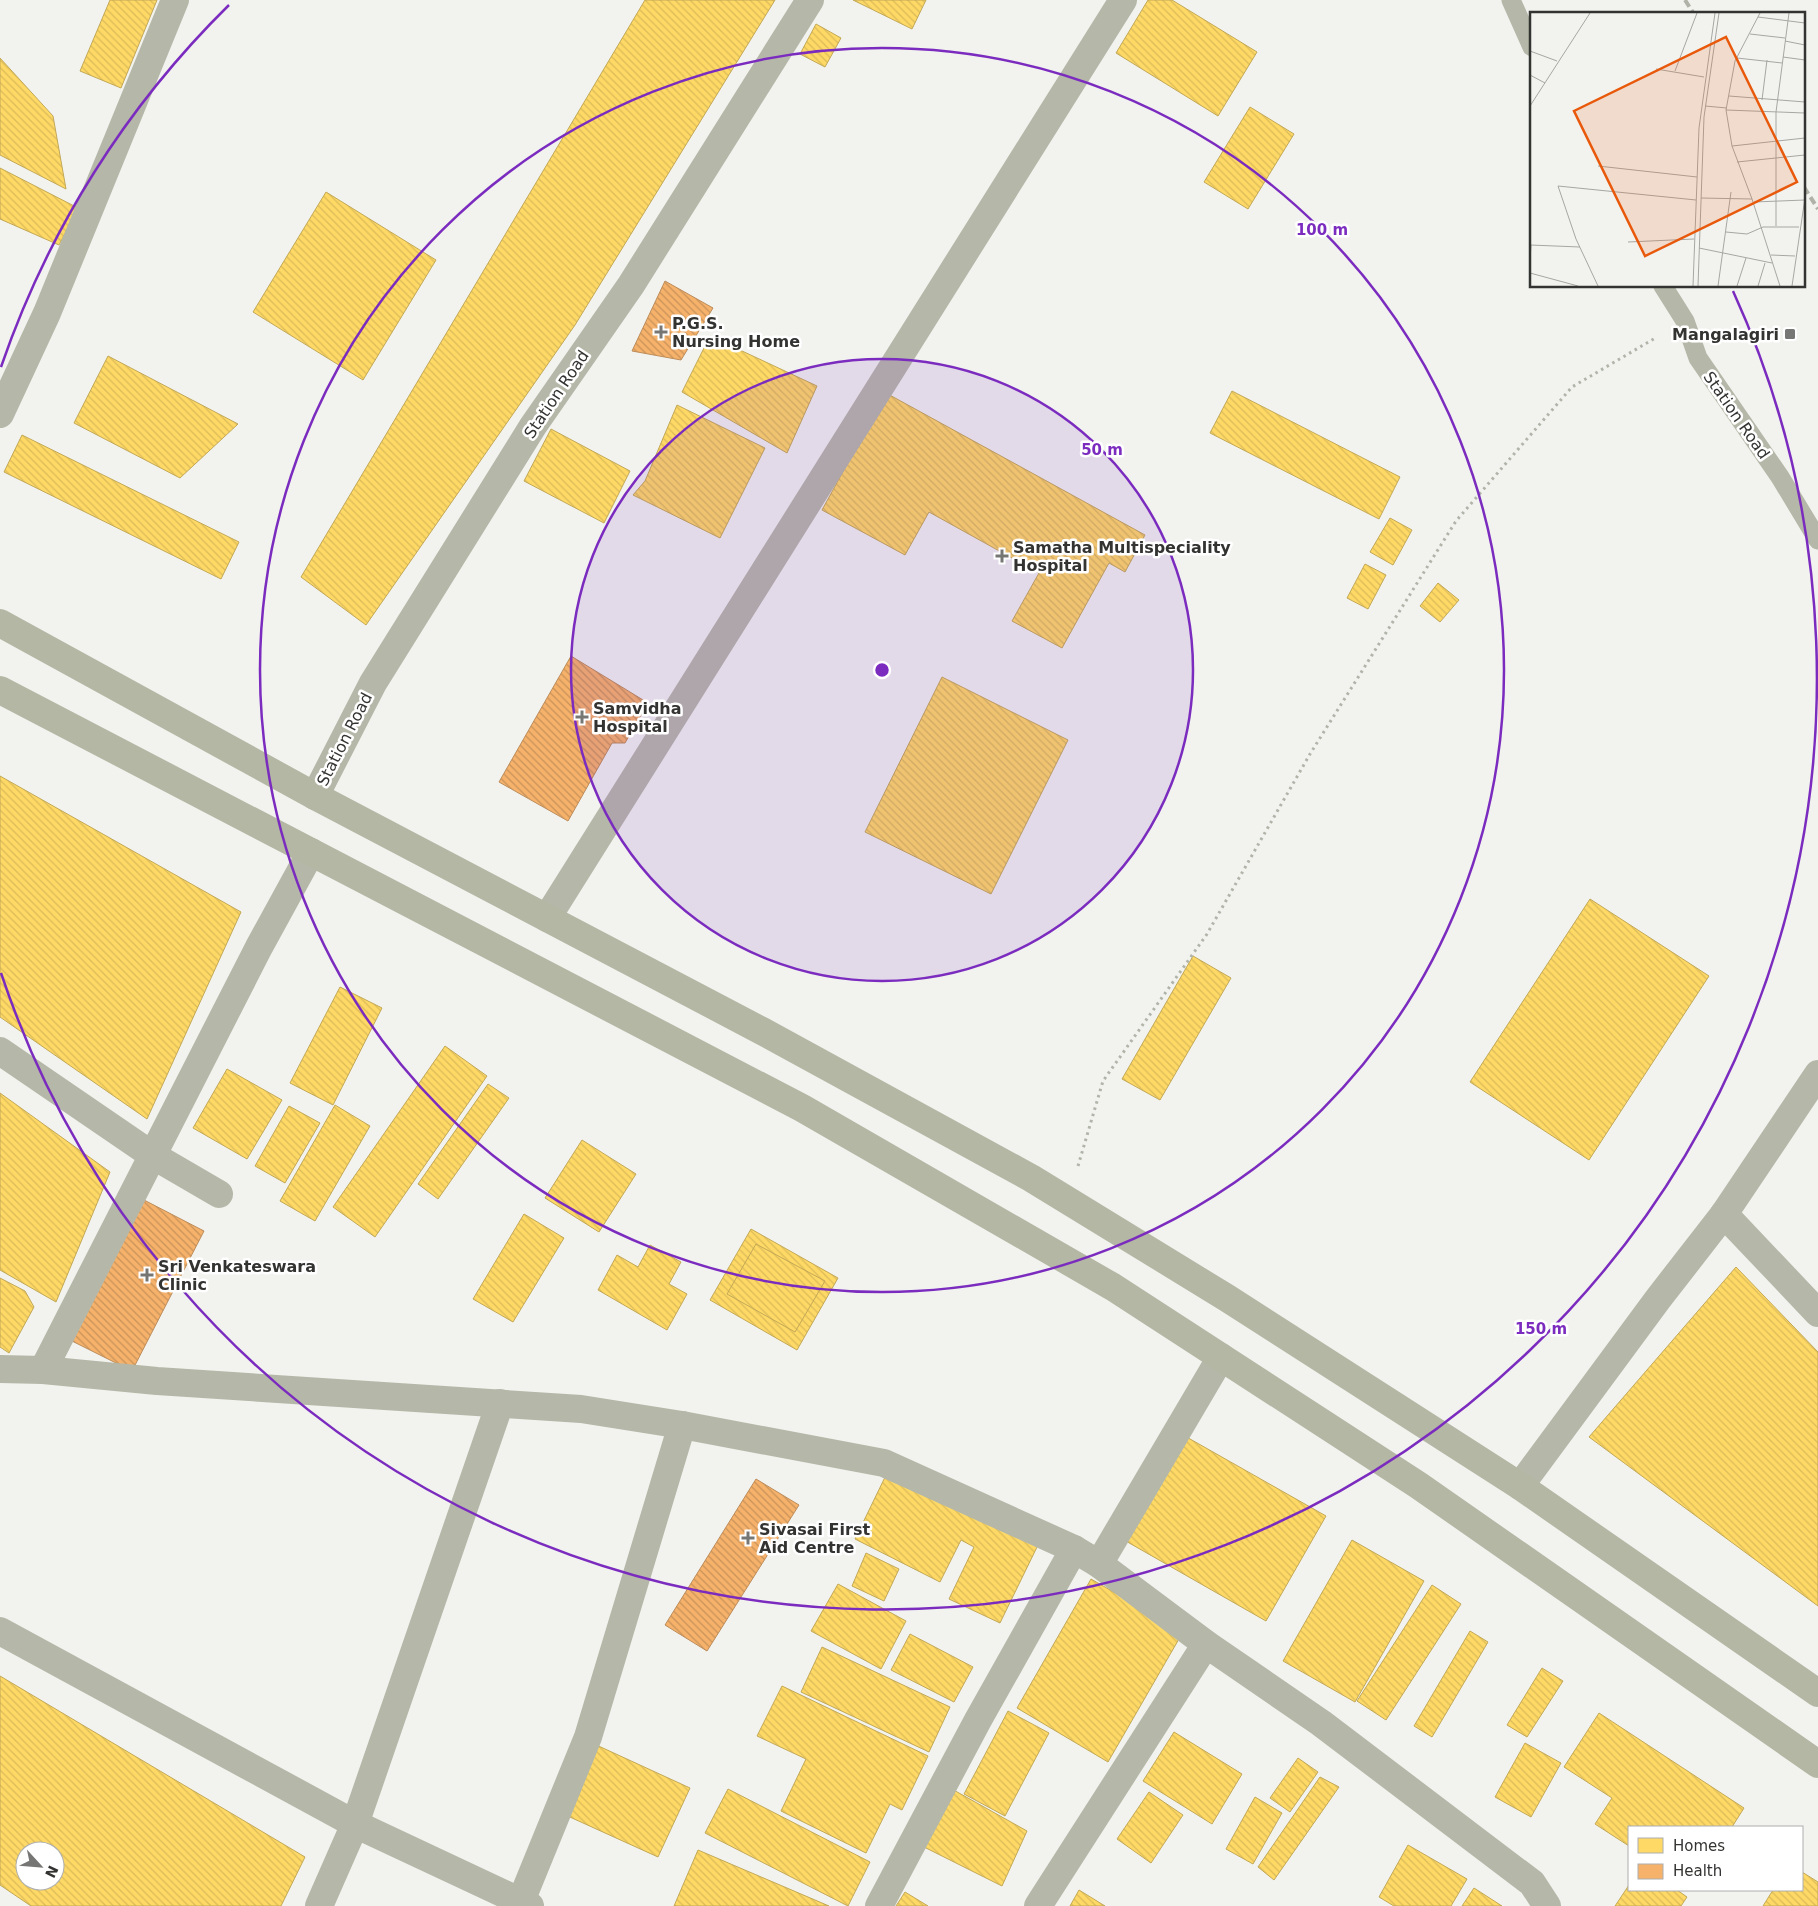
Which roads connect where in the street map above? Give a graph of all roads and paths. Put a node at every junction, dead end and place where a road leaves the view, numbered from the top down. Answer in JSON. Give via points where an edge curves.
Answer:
{"nodes":[{"id":1,"x":175,"y":0,"type":"edge"},
{"id":2,"x":810,"y":0,"type":"edge"},
{"id":3,"x":1123,"y":0,"type":"edge"},
{"id":4,"x":1511,"y":0,"type":"edge"},
{"id":5,"x":1530,"y":43,"type":"edge"},
{"id":6,"x":1664,"y":288,"type":"edge"},
{"id":7,"x":1685,"y":321,"type":"junction"},
{"id":8,"x":0,"y":414,"type":"edge"},
{"id":9,"x":1818,"y":540,"type":"edge"},
{"id":10,"x":0,"y":623,"type":"edge"},
{"id":11,"x":0,"y":690,"type":"edge"},
{"id":12,"x":315,"y":796,"type":"junction"},
{"id":13,"x":311,"y":852,"type":"junction"},
{"id":14,"x":547,"y":918,"type":"junction"},
{"id":15,"x":0,"y":1051,"type":"edge"},
{"id":16,"x":1818,"y":1074,"type":"edge"},
{"id":17,"x":152,"y":1155,"type":"junction"},
{"id":18,"x":219,"y":1194,"type":"dead end"},
{"id":19,"x":1067,"y":1200,"type":"junction"},
{"id":20,"x":1724,"y":1214,"type":"junction"},
{"id":21,"x":1818,"y":1313,"type":"edge"},
{"id":22,"x":1221,"y":1357,"type":"junction"},
{"id":23,"x":43,"y":1370,"type":"junction"},
{"id":24,"x":2,"y":1374,"type":"edge"},
{"id":25,"x":500,"y":1403,"type":"junction"},
{"id":26,"x":682,"y":1425,"type":"junction"},
{"id":27,"x":1520,"y":1486,"type":"junction"},
{"id":28,"x":1074,"y":1549,"type":"junction"},
{"id":29,"x":1098,"y":1564,"type":"junction"},
{"id":30,"x":0,"y":1631,"type":"edge"},
{"id":31,"x":1206,"y":1644,"type":"junction"},
{"id":32,"x":1818,"y":1693,"type":"edge"},
{"id":33,"x":1818,"y":1764,"type":"edge"},
{"id":34,"x":354,"y":1824,"type":"junction"},
{"id":35,"x":524,"y":1905,"type":"edge"},
{"id":36,"x":319,"y":1906,"type":"edge"},
{"id":37,"x":879,"y":1906,"type":"edge"},
{"id":38,"x":1038,"y":1906,"type":"edge"},
{"id":39,"x":1547,"y":1906,"type":"edge"}],
"edges":[{"from":1,"to":8,"type":"street","via":[[47,314]]},
{"from":2,"to":12,"type":"street","name":"Station Road","via":[[631,285],[533,426],[373,683]]},
{"from":3,"to":14,"type":"street"},
{"from":4,"to":5,"type":"lane"},
{"from":6,"to":7,"type":"lane","name":"Station Road"},
{"from":7,"to":9,"type":"lane","name":"Station Road","via":[[1698,358],[1780,477]]},
{"from":7,"to":19,"type":"path","via":[[1572,386],[1456,521],[1310,754],[1207,934],[1103,1082]]},
{"from":10,"to":12,"type":"main road"},
{"from":11,"to":13,"type":"main road"},
{"from":12,"to":14,"type":"main road"},
{"from":13,"to":17,"type":"street"},
{"from":13,"to":22,"type":"main road","via":[[802,1108],[1113,1287]]},
{"from":14,"to":19,"type":"main road","via":[[762,1031]]},
{"from":15,"to":17,"type":"street"},
{"from":16,"to":20,"type":"street"},
{"from":17,"to":18,"type":"street"},
{"from":17,"to":23,"type":"street"},
{"from":19,"to":27,"type":"main road","via":[[1227,1298]]},
{"from":20,"to":21,"type":"street"},
{"from":20,"to":27,"type":"street"},
{"from":22,"to":29,"type":"street"},
{"from":22,"to":33,"type":"main road","via":[[1418,1485]]},
{"from":23,"to":24,"type":"street"},
{"from":23,"to":25,"type":"street","via":[[158,1381]]},
{"from":25,"to":26,"type":"street","via":[[581,1409]]},
{"from":25,"to":34,"type":"street"},
{"from":26,"to":28,"type":"street","via":[[884,1463]]},
{"from":26,"to":35,"type":"street","via":[[588,1737]]},
{"from":27,"to":32,"type":"main road"},
{"from":28,"to":29,"type":"street"},
{"from":28,"to":37,"type":"street"},
{"from":29,"to":31,"type":"street"},
{"from":30,"to":34,"type":"street"},
{"from":31,"to":38,"type":"street"},
{"from":31,"to":39,"type":"street","via":[[1321,1723],[1532,1883]]},
{"from":34,"to":35,"type":"street"},
{"from":34,"to":36,"type":"street"}]}
